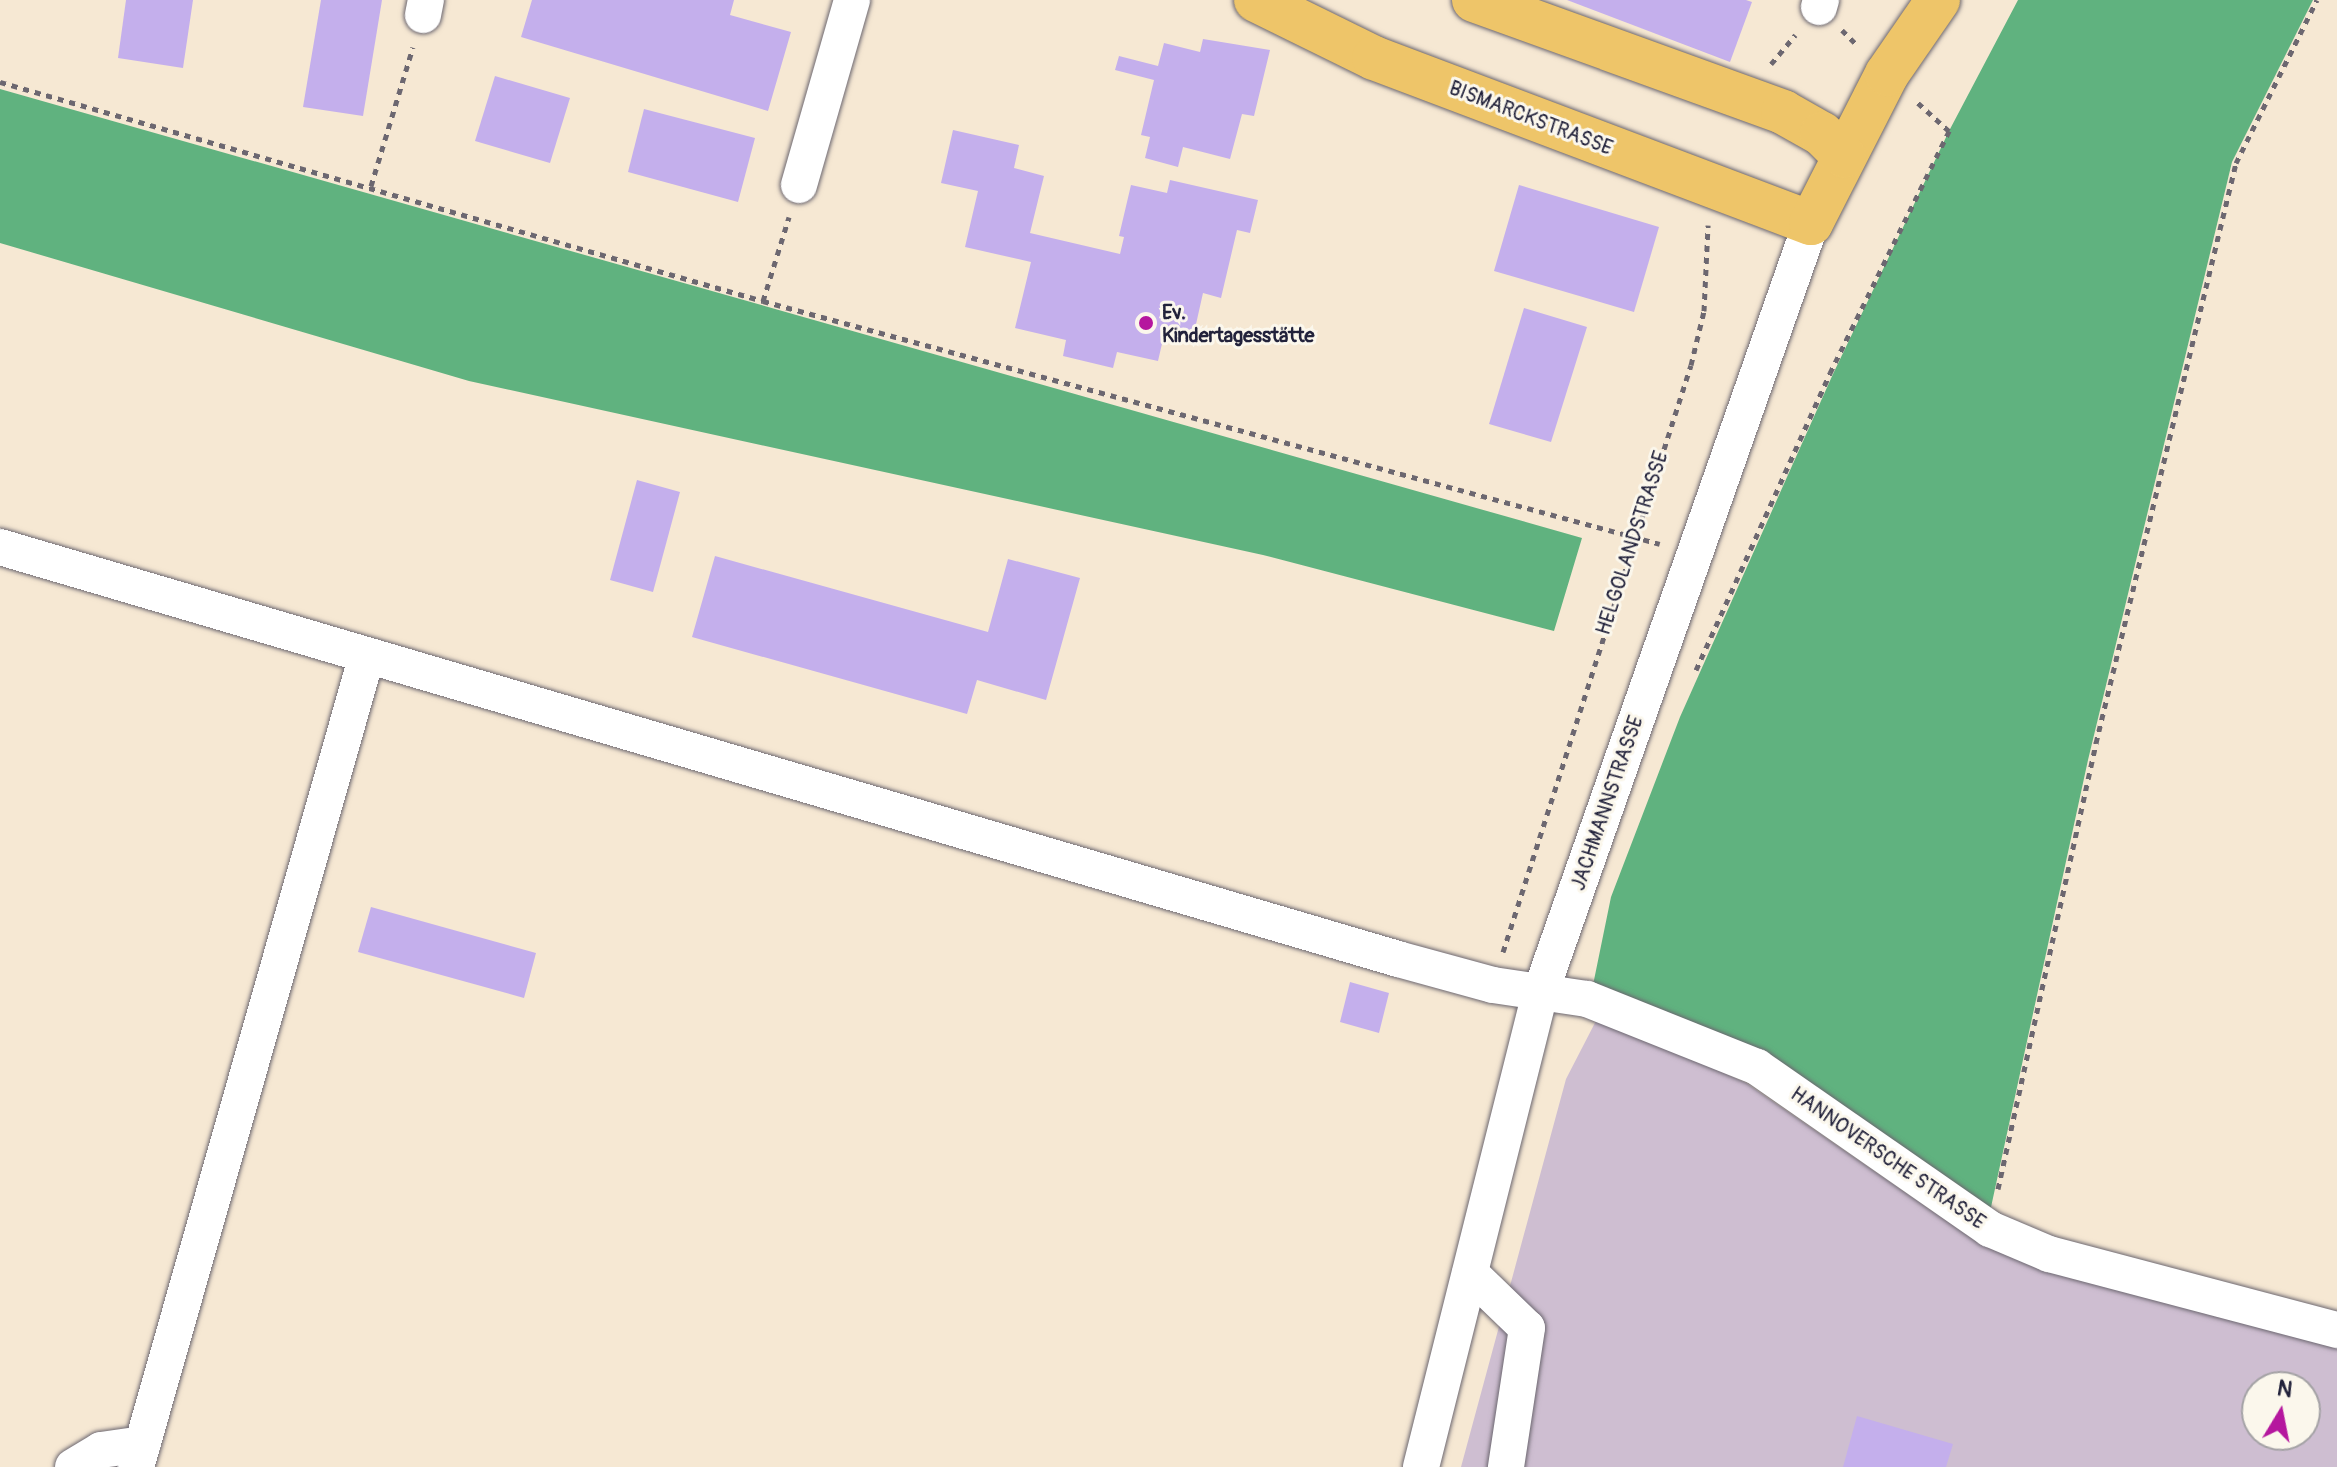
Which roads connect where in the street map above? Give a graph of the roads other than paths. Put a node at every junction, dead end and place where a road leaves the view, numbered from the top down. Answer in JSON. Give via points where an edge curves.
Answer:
{"nodes":[{"id":1,"x":852,"y":0,"type":"edge"},
{"id":2,"x":1256,"y":0,"type":"edge"},
{"id":3,"x":1474,"y":0,"type":"edge"},
{"id":4,"x":1938,"y":0,"type":"edge"},
{"id":5,"x":1887,"y":74,"type":"junction"},
{"id":6,"x":1767,"y":106,"type":"junction"},
{"id":7,"x":1844,"y":156,"type":"junction"},
{"id":8,"x":799,"y":185,"type":"road end"},
{"id":9,"x":1811,"y":223,"type":"junction"},
{"id":10,"x":0,"y":547,"type":"edge"},
{"id":11,"x":367,"y":655,"type":"junction"},
{"id":12,"x":1540,"y":994,"type":"junction"},
{"id":13,"x":1470,"y":1273,"type":"junction"},
{"id":14,"x":2337,"y":1330,"type":"edge"},
{"id":15,"x":140,"y":1456,"type":"edge"},
{"id":16,"x":73,"y":1467,"type":"edge"},
{"id":17,"x":1421,"y":1467,"type":"edge"},
{"id":18,"x":1506,"y":1467,"type":"edge"}],
"edges":[{"from":1,"to":8,"type":"street"},
{"from":2,"to":9,"type":"main road","name":"BISMARCKSTRASSE","via":[[1374,58]]},
{"from":3,"to":6,"type":"main road"},
{"from":4,"to":5,"type":"main road"},
{"from":5,"to":6,"type":"main road","via":[[1839,107]]},
{"from":5,"to":7,"type":"main road","name":"JACHMANNSTRASSE"},
{"from":6,"to":7,"type":"main road","via":[[1822,134]]},
{"from":7,"to":9,"type":"main road","name":"JACHMANNSTRASSE"},
{"from":9,"to":12,"type":"street","name":"JACHMANNSTRASSE"},
{"from":10,"to":11,"type":"street","name":"HANNOVERSCHE STRASSE"},
{"from":11,"to":12,"type":"street","name":"HANNOVERSCHE STRASSE","via":[[1493,985]]},
{"from":11,"to":15,"type":"street"},
{"from":12,"to":13,"type":"street","name":"JACHMANNSTRASSE"},
{"from":12,"to":14,"type":"street","name":"HANNOVERSCHE STRASSE","via":[[1587,999],[1757,1067],[1990,1229],[2049,1254]]},
{"from":13,"to":17,"type":"street","name":"JACHMANNSTRASSE"},
{"from":13,"to":18,"type":"street","via":[[1527,1328]]},
{"from":15,"to":16,"type":"street","via":[[101,1450]]}]}
